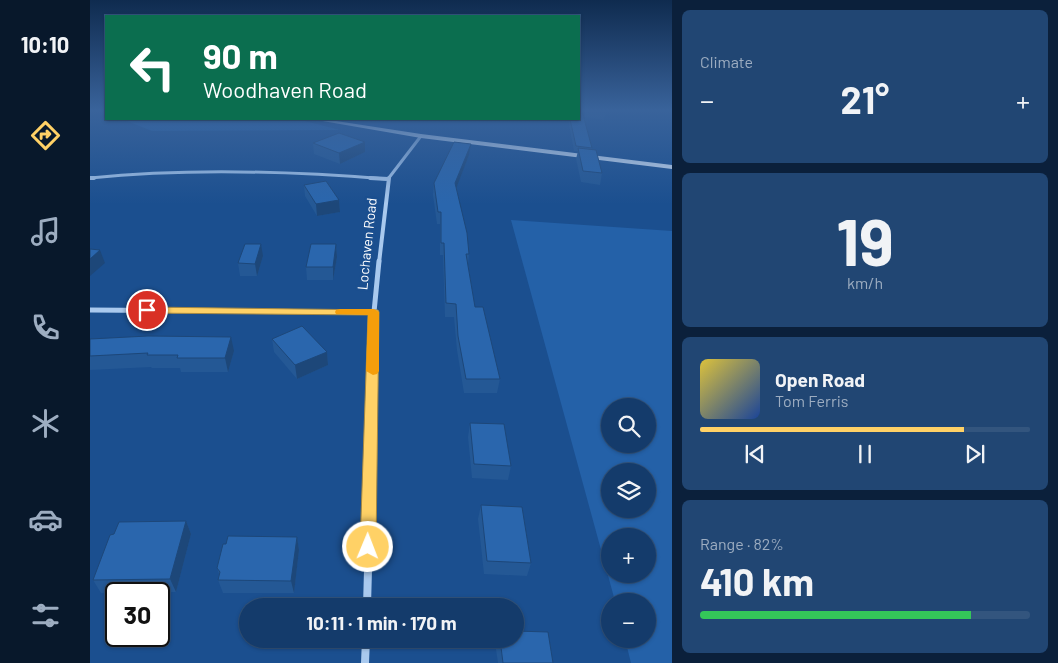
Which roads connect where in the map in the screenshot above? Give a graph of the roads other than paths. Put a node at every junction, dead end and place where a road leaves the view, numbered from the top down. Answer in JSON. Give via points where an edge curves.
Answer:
{"nodes":[{"id":1,"x":416,"y":142,"type":"edge"},
{"id":2,"x":469,"y":142,"type":"edge"},
{"id":3,"x":672,"y":167,"type":"edge"},
{"id":4,"x":90,"y":178,"type":"edge"},
{"id":5,"x":388,"y":179,"type":"junction"},
{"id":6,"x":90,"y":310,"type":"edge"},
{"id":7,"x":374,"y":312,"type":"junction"},
{"id":8,"x":366,"y":598,"type":"edge"},
{"id":9,"x":366,"y":648,"type":"edge"},
{"id":10,"x":365,"y":663,"type":"edge"}],
"edges":[{"from":1,"to":5,"type":"street"},
{"from":2,"to":3,"type":"main road"},
{"from":4,"to":5,"type":"street","via":[[160,172],[324,174]]},
{"from":5,"to":7,"type":"street","name":"Lochaven Road"},
{"from":6,"to":7,"type":"street"},
{"from":7,"to":8,"type":"street","name":"Lochaven Road"},
{"from":9,"to":10,"type":"street"}]}
